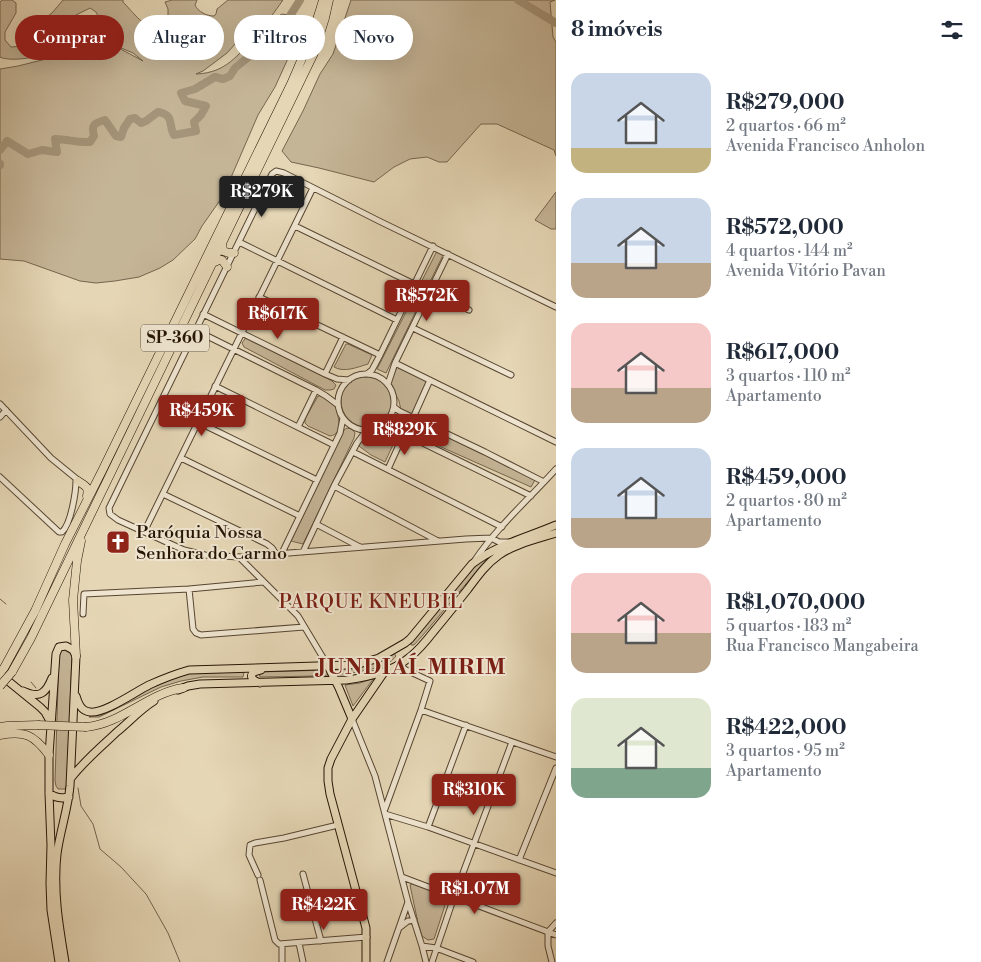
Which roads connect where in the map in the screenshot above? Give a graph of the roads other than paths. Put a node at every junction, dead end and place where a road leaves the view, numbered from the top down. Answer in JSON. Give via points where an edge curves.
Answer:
{"nodes":[{"id":1,"x":323,"y":0,"type":"edge"},
{"id":2,"x":329,"y":0,"type":"edge"},
{"id":3,"x":313,"y":188,"type":"junction"},
{"id":4,"x":295,"y":226,"type":"junction"},
{"id":5,"x":222,"y":241,"type":"junction"},
{"id":6,"x":239,"y":242,"type":"junction"},
{"id":7,"x":433,"y":246,"type":"junction"},
{"id":8,"x":234,"y":253,"type":"junction"},
{"id":9,"x":448,"y":254,"type":"junction"},
{"id":10,"x":278,"y":261,"type":"junction"},
{"id":11,"x":212,"y":263,"type":"junction"},
{"id":12,"x":227,"y":267,"type":"junction"},
{"id":13,"x":414,"y":284,"type":"junction"},
{"id":14,"x":430,"y":292,"type":"junction"},
{"id":15,"x":259,"y":297,"type":"junction"},
{"id":16,"x":556,"y":307,"type":"edge"},
{"id":17,"x":469,"y":310,"type":"dead end"},
{"id":18,"x":203,"y":314,"type":"junction"},
{"id":19,"x":397,"y":320,"type":"junction"},
{"id":20,"x":413,"y":328,"type":"junction"},
{"id":21,"x":195,"y":330,"type":"junction"},
{"id":22,"x":241,"y":333,"type":"junction"},
{"id":23,"x":343,"y":337,"type":"junction"},
{"id":24,"x":233,"y":349,"type":"junction"},
{"id":25,"x":380,"y":355,"type":"junction"},
{"id":26,"x":395,"y":363,"type":"junction"},
{"id":27,"x":325,"y":374,"type":"junction"},
{"id":28,"x":367,"y":374,"type":"junction"},
{"id":29,"x":511,"y":375,"type":"dead end"},
{"id":30,"x":350,"y":380,"type":"junction"},
{"id":31,"x":430,"y":380,"type":"junction"},
{"id":32,"x":388,"y":384,"type":"junction"},
{"id":33,"x":215,"y":386,"type":"junction"},
{"id":34,"x":316,"y":390,"type":"junction"},
{"id":35,"x":0,"y":404,"type":"edge"},
{"id":36,"x":338,"y":405,"type":"junction"},
{"id":37,"x":394,"y":407,"type":"junction"},
{"id":38,"x":6,"y":410,"type":"junction"},
{"id":39,"x":0,"y":417,"type":"edge"},
{"id":40,"x":343,"y":418,"type":"junction"},
{"id":41,"x":413,"y":418,"type":"junction"},
{"id":42,"x":198,"y":422,"type":"junction"},
{"id":43,"x":384,"y":424,"type":"junction"},
{"id":44,"x":298,"y":427,"type":"junction"},
{"id":45,"x":366,"y":431,"type":"junction"},
{"id":46,"x":404,"y":434,"type":"junction"},
{"id":47,"x":556,"y":442,"type":"edge"},
{"id":48,"x":334,"y":445,"type":"junction"},
{"id":49,"x":353,"y":452,"type":"junction"},
{"id":50,"x":181,"y":458,"type":"junction"},
{"id":51,"x":388,"y":469,"type":"junction"},
{"id":52,"x":556,"y":469,"type":"edge"},
{"id":53,"x":102,"y":471,"type":"junction"},
{"id":54,"x":0,"y":476,"type":"edge"},
{"id":55,"x":77,"y":480,"type":"junction"},
{"id":56,"x":317,"y":480,"type":"junction"},
{"id":57,"x":544,"y":482,"type":"junction"},
{"id":58,"x":334,"y":486,"type":"junction"},
{"id":59,"x":163,"y":494,"type":"junction"},
{"id":60,"x":531,"y":496,"type":"junction"},
{"id":61,"x":81,"y":513,"type":"junction"},
{"id":62,"x":300,"y":516,"type":"junction"},
{"id":63,"x":316,"y":524,"type":"junction"},
{"id":64,"x":556,"y":524,"type":"edge"},
{"id":65,"x":502,"y":527,"type":"junction"},
{"id":66,"x":83,"y":529,"type":"junction"},
{"id":67,"x":144,"y":532,"type":"junction"},
{"id":68,"x":556,"y":533,"type":"edge"},
{"id":69,"x":343,"y":538,"type":"junction"},
{"id":70,"x":491,"y":538,"type":"junction"},
{"id":71,"x":438,"y":541,"type":"junction"},
{"id":72,"x":513,"y":542,"type":"junction"},
{"id":73,"x":360,"y":547,"type":"junction"},
{"id":74,"x":341,"y":548,"type":"junction"},
{"id":75,"x":303,"y":552,"type":"junction"},
{"id":76,"x":279,"y":554,"type":"junction"},
{"id":77,"x":239,"y":557,"type":"junction"},
{"id":78,"x":472,"y":564,"type":"junction"},
{"id":79,"x":262,"y":582,"type":"junction"},
{"id":80,"x":189,"y":589,"type":"junction"},
{"id":81,"x":83,"y":614,"type":"dead end"},
{"id":82,"x":304,"y":627,"type":"junction"},
{"id":83,"x":410,"y":639,"type":"junction"},
{"id":84,"x":398,"y":653,"type":"junction"},
{"id":85,"x":413,"y":654,"type":"junction"},
{"id":86,"x":76,"y":656,"type":"junction"},
{"id":87,"x":397,"y":665,"type":"junction"},
{"id":88,"x":328,"y":666,"type":"junction"},
{"id":89,"x":271,"y":668,"type":"junction"},
{"id":90,"x":386,"y":671,"type":"junction"},
{"id":91,"x":4,"y":672,"type":"edge"},
{"id":92,"x":55,"y":672,"type":"junction"},
{"id":93,"x":335,"y":680,"type":"junction"},
{"id":94,"x":263,"y":683,"type":"junction"},
{"id":95,"x":0,"y":686,"type":"edge"},
{"id":96,"x":74,"y":688,"type":"junction"},
{"id":97,"x":183,"y":688,"type":"junction"},
{"id":98,"x":20,"y":690,"type":"junction"},
{"id":99,"x":421,"y":710,"type":"junction"},
{"id":100,"x":352,"y":719,"type":"junction"},
{"id":101,"x":51,"y":722,"type":"junction"},
{"id":102,"x":466,"y":725,"type":"junction"},
{"id":103,"x":0,"y":727,"type":"edge"},
{"id":104,"x":0,"y":736,"type":"edge"},
{"id":105,"x":512,"y":742,"type":"junction"},
{"id":106,"x":49,"y":755,"type":"junction"},
{"id":107,"x":556,"y":758,"type":"edge"},
{"id":108,"x":556,"y":768,"type":"edge"},
{"id":109,"x":70,"y":778,"type":"junction"},
{"id":110,"x":49,"y":793,"type":"junction"},
{"id":111,"x":69,"y":797,"type":"junction"},
{"id":112,"x":385,"y":812,"type":"junction"},
{"id":113,"x":338,"y":825,"type":"junction"},
{"id":114,"x":428,"y":827,"type":"junction"},
{"id":115,"x":474,"y":844,"type":"junction"},
{"id":116,"x":519,"y":860,"type":"junction"},
{"id":117,"x":556,"y":873,"type":"edge"},
{"id":118,"x":302,"y":874,"type":"dead end"},
{"id":119,"x":402,"y":877,"type":"junction"},
{"id":120,"x":454,"y":897,"type":"junction"},
{"id":121,"x":408,"y":902,"type":"junction"},
{"id":122,"x":414,"y":920,"type":"junction"},
{"id":123,"x":556,"y":923,"type":"edge"},
{"id":124,"x":399,"y":928,"type":"junction"},
{"id":125,"x":548,"y":932,"type":"junction"},
{"id":126,"x":367,"y":936,"type":"junction"},
{"id":127,"x":556,"y":936,"type":"edge"},
{"id":128,"x":321,"y":941,"type":"junction"},
{"id":129,"x":299,"y":943,"type":"junction"},
{"id":130,"x":282,"y":945,"type":"junction"},
{"id":131,"x":422,"y":946,"type":"junction"},
{"id":132,"x":436,"y":948,"type":"junction"},
{"id":133,"x":59,"y":962,"type":"edge"},
{"id":134,"x":65,"y":962,"type":"edge"},
{"id":135,"x":282,"y":962,"type":"edge"},
{"id":136,"x":303,"y":962,"type":"edge"},
{"id":137,"x":366,"y":962,"type":"edge"},
{"id":138,"x":387,"y":962,"type":"edge"},
{"id":139,"x":426,"y":962,"type":"edge"},
{"id":140,"x":432,"y":962,"type":"edge"},
{"id":141,"x":473,"y":962,"type":"edge"},
{"id":142,"x":552,"y":962,"type":"edge"}],
"edges":[{"from":1,"to":53,"type":"highway","number":"SP-360","via":[[291,84]]},
{"from":2,"to":5,"type":"highway","number":"SP-360","via":[[314,53]]},
{"from":3,"to":4,"type":"street"},
{"from":3,"to":6,"type":"street","via":[[284,173],[274,172]]},
{"from":3,"to":7,"type":"street"},
{"from":4,"to":10,"type":"street"},
{"from":4,"to":13,"type":"street"},
{"from":5,"to":8,"type":"highway","via":[[223,251]]},
{"from":5,"to":11,"type":"highway","number":"SP-360"},
{"from":6,"to":8,"type":"street"},
{"from":6,"to":10,"type":"street"},
{"from":7,"to":9,"type":"street"},
{"from":7,"to":13,"type":"street"},
{"from":8,"to":12,"type":"street"},
{"from":9,"to":14,"type":"street"},
{"from":9,"to":16,"type":"street"},
{"from":10,"to":15,"type":"street"},
{"from":10,"to":19,"type":"street"},
{"from":11,"to":12,"type":"highway","via":[[222,260]]},
{"from":11,"to":66,"type":"highway","number":"SP-360"},
{"from":12,"to":18,"type":"street"},
{"from":13,"to":19,"type":"street"},
{"from":14,"to":17,"type":"street"},
{"from":14,"to":20,"type":"street"},
{"from":15,"to":22,"type":"street"},
{"from":15,"to":23,"type":"street"},
{"from":18,"to":21,"type":"street"},
{"from":18,"to":22,"type":"street"},
{"from":19,"to":25,"type":"street"},
{"from":20,"to":26,"type":"street"},
{"from":20,"to":29,"type":"street"},
{"from":21,"to":24,"type":"street"},
{"from":21,"to":67,"type":"street","via":[[110,506],[109,512],[113,517]]},
{"from":22,"to":24,"type":"street"},
{"from":22,"to":27,"type":"street"},
{"from":23,"to":25,"type":"street"},
{"from":23,"to":27,"type":"street"},
{"from":24,"to":33,"type":"street"},
{"from":24,"to":34,"type":"street"},
{"from":25,"to":28,"type":"street"},
{"from":26,"to":31,"type":"street"},
{"from":26,"to":32,"type":"street"},
{"from":27,"to":30,"type":"street"},
{"from":28,"to":30,"type":"street"},
{"from":28,"to":32,"type":"street"},
{"from":30,"to":36,"type":"street","via":[[342,389]]},
{"from":31,"to":41,"type":"street"},
{"from":31,"to":47,"type":"street"},
{"from":32,"to":37,"type":"street"},
{"from":33,"to":42,"type":"street"},
{"from":33,"to":44,"type":"street"},
{"from":34,"to":36,"type":"street"},
{"from":34,"to":44,"type":"street"},
{"from":35,"to":38,"type":"street"},
{"from":36,"to":40,"type":"street"},
{"from":37,"to":41,"type":"street"},
{"from":37,"to":43,"type":"street"},
{"from":38,"to":39,"type":"street"},
{"from":38,"to":55,"type":"street","via":[[51,458]]},
{"from":40,"to":45,"type":"street","via":[[353,427]]},
{"from":40,"to":48,"type":"street"},
{"from":41,"to":57,"type":"street"},
{"from":42,"to":50,"type":"street"},
{"from":42,"to":56,"type":"street"},
{"from":43,"to":45,"type":"street"},
{"from":43,"to":46,"type":"street"},
{"from":44,"to":48,"type":"street"},
{"from":45,"to":49,"type":"street"},
{"from":46,"to":51,"type":"street"},
{"from":46,"to":60,"type":"street"},
{"from":48,"to":56,"type":"street"},
{"from":49,"to":51,"type":"street"},
{"from":49,"to":58,"type":"street"},
{"from":50,"to":59,"type":"street"},
{"from":50,"to":62,"type":"street"},
{"from":51,"to":65,"type":"street"},
{"from":52,"to":57,"type":"street"},
{"from":53,"to":55,"type":"highway","via":[[87,482]]},
{"from":53,"to":61,"type":"highway","number":"SP-360"},
{"from":54,"to":55,"type":"street","via":[[59,532],[65,530],[70,518]]},
{"from":55,"to":61,"type":"highway","via":[[88,490]]},
{"from":56,"to":62,"type":"street"},
{"from":57,"to":60,"type":"street"},
{"from":58,"to":63,"type":"street"},
{"from":58,"to":71,"type":"street"},
{"from":59,"to":67,"type":"street"},
{"from":59,"to":76,"type":"street","via":[[267,544]]},
{"from":60,"to":65,"type":"street"},
{"from":61,"to":91,"type":"highway","number":"SP-360"},
{"from":62,"to":76,"type":"street"},
{"from":63,"to":69,"type":"street"},
{"from":63,"to":75,"type":"street"},
{"from":64,"to":72,"type":"main road"},
{"from":65,"to":70,"type":"street"},
{"from":66,"to":86,"type":"highway","via":[[73,600]]},
{"from":66,"to":91,"type":"highway","number":"SP-360","via":[[30,638]]},
{"from":67,"to":77,"type":"street","via":[[194,553]]},
{"from":68,"to":85,"type":"main road","via":[[498,556]]},
{"from":69,"to":73,"type":"street"},
{"from":69,"to":74,"type":"street"},
{"from":70,"to":71,"type":"street"},
{"from":70,"to":72,"type":"street"},
{"from":70,"to":78,"type":"street"},
{"from":71,"to":73,"type":"street"},
{"from":72,"to":78,"type":"main road","via":[[496,548]]},
{"from":73,"to":74,"type":"street"},
{"from":74,"to":75,"type":"street"},
{"from":75,"to":76,"type":"street"},
{"from":76,"to":77,"type":"street"},
{"from":77,"to":79,"type":"street"},
{"from":78,"to":83,"type":"main road"},
{"from":79,"to":80,"type":"street"},
{"from":79,"to":82,"type":"street","via":[[298,616]]},
{"from":80,"to":81,"type":"street","via":[[84,594]]},
{"from":80,"to":82,"type":"street","via":[[193,629],[200,635]]},
{"from":82,"to":88,"type":"street"},
{"from":83,"to":84,"type":"main road"},
{"from":83,"to":85,"type":"main road","via":[[409,648]]},
{"from":84,"to":87,"type":"main road"},
{"from":84,"to":88,"type":"main road","via":[[359,664]]},
{"from":85,"to":87,"type":"main road"},
{"from":86,"to":92,"type":"main road","via":[[69,647],[59,647]]},
{"from":86,"to":96,"type":"main road"},
{"from":87,"to":90,"type":"main road"},
{"from":87,"to":99,"type":"street","via":[[430,681]]},
{"from":88,"to":89,"type":"main road"},
{"from":88,"to":93,"type":"main road"},
{"from":89,"to":94,"type":"main road","via":[[253,673],[252,679]]},
{"from":89,"to":96,"type":"main road","via":[[189,670],[164,678],[95,712],[81,707]]},
{"from":90,"to":93,"type":"main road","via":[[361,678]]},
{"from":90,"to":100,"type":"main road"},
{"from":91,"to":95,"type":"highway","number":"SP-360","bridge":true},
{"from":91,"to":98,"type":"main road"},
{"from":92,"to":98,"type":"main road","via":[[43,693],[30,694]]},
{"from":92,"to":101,"type":"main road"},
{"from":93,"to":94,"type":"main road"},
{"from":93,"to":100,"type":"main road"},
{"from":94,"to":97,"type":"main road","via":[[200,684]]},
{"from":96,"to":109,"type":"main road"},
{"from":97,"to":103,"type":"highway","bridge":true,"via":[[170,690],[97,726]]},
{"from":97,"to":109,"type":"main road","via":[[150,704]]},
{"from":98,"to":101,"type":"main road","via":[[45,712]]},
{"from":99,"to":102,"type":"street"},
{"from":99,"to":112,"type":"street"},
{"from":100,"to":112,"type":"street","via":[[376,776]]},
{"from":100,"to":113,"type":"main road","via":[[328,768],[330,794]]},
{"from":101,"to":106,"type":"main road"},
{"from":102,"to":105,"type":"street"},
{"from":102,"to":114,"type":"street"},
{"from":104,"to":106,"type":"highway","via":[[28,735],[40,742]]},
{"from":105,"to":107,"type":"street"},
{"from":105,"to":115,"type":"street"},
{"from":106,"to":110,"type":"main road"},
{"from":108,"to":116,"type":"street"},
{"from":109,"to":111,"type":"main road"},
{"from":110,"to":111,"type":"main road","via":[[53,797]]},
{"from":110,"to":133,"type":"main road","via":[[51,910]]},
{"from":111,"to":134,"type":"main road","via":[[59,840],[56,873]]},
{"from":112,"to":114,"type":"street"},
{"from":112,"to":119,"type":"street"},
{"from":113,"to":126,"type":"main road"},
{"from":113,"to":130,"type":"street","via":[[250,845],[249,855],[259,878],[275,940]]},
{"from":114,"to":115,"type":"street"},
{"from":115,"to":116,"type":"street"},
{"from":115,"to":120,"type":"street"},
{"from":116,"to":117,"type":"street"},
{"from":118,"to":128,"type":"street"},
{"from":119,"to":120,"type":"street"},
{"from":119,"to":121,"type":"street"},
{"from":120,"to":125,"type":"street"},
{"from":120,"to":132,"type":"street"},
{"from":121,"to":122,"type":"street"},
{"from":121,"to":124,"type":"street"},
{"from":122,"to":124,"type":"street"},
{"from":122,"to":131,"type":"street"},
{"from":123,"to":125,"type":"street"},
{"from":124,"to":138,"type":"street"},
{"from":125,"to":127,"type":"street"},
{"from":125,"to":142,"type":"street"},
{"from":126,"to":128,"type":"street"},
{"from":126,"to":137,"type":"main road"},
{"from":128,"to":129,"type":"street"},
{"from":129,"to":130,"type":"street"},
{"from":129,"to":136,"type":"street"},
{"from":130,"to":135,"type":"street"},
{"from":131,"to":132,"type":"street"},
{"from":131,"to":139,"type":"street"},
{"from":132,"to":140,"type":"street"},
{"from":132,"to":141,"type":"street"}]}
